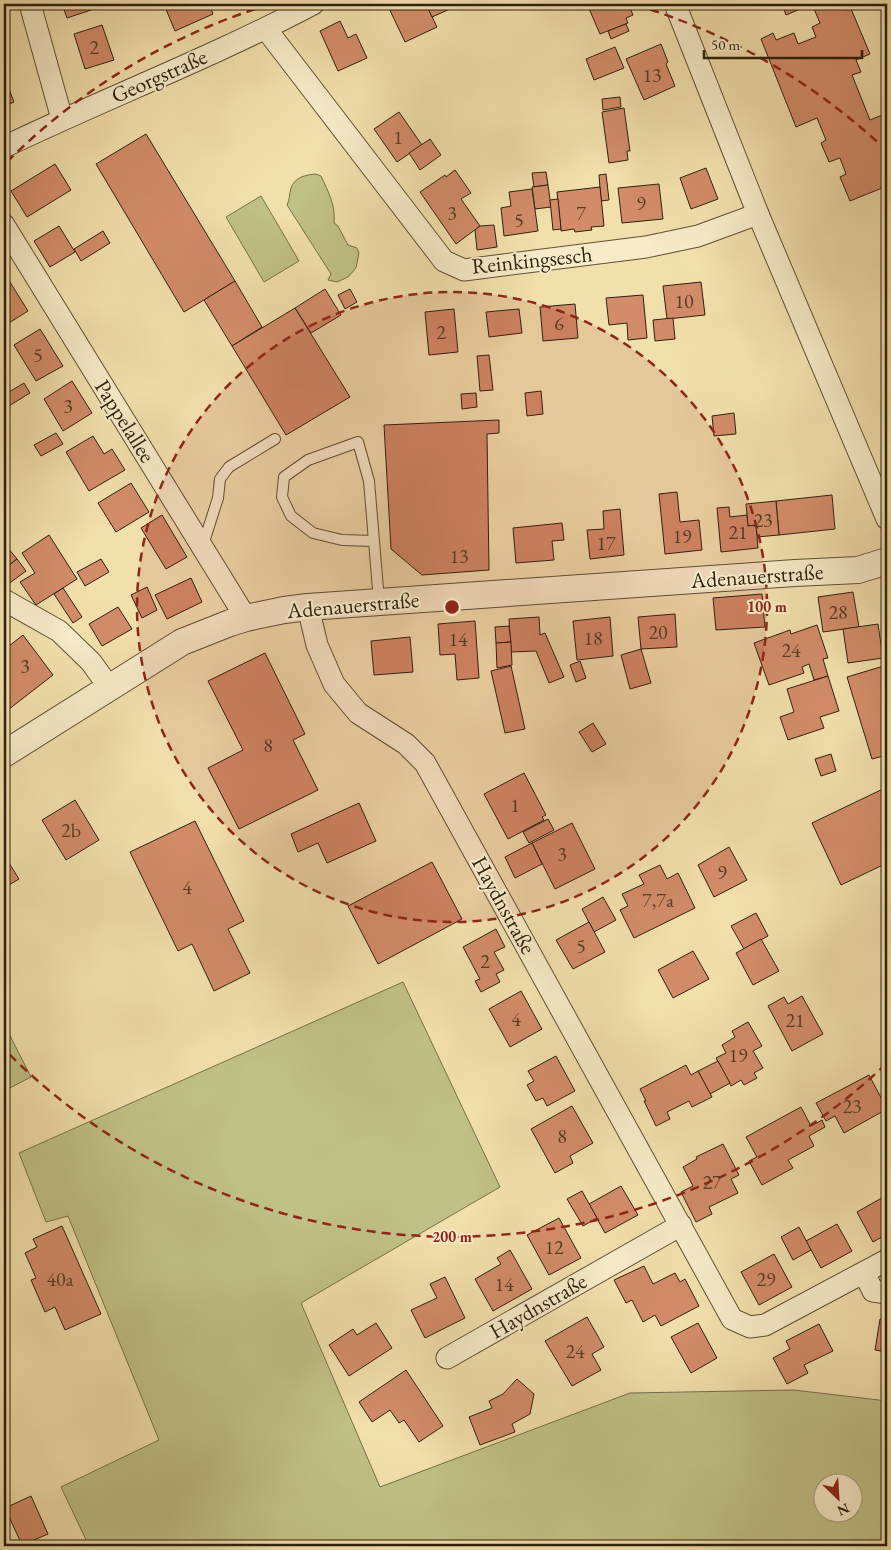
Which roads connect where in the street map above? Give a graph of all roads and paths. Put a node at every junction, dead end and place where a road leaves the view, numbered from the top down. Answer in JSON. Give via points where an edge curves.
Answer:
{"nodes":[{"id":1,"x":30,"y":4,"type":"edge"},
{"id":2,"x":313,"y":4,"type":"edge"},
{"id":3,"x":675,"y":4,"type":"edge"},
{"id":4,"x":266,"y":29,"type":"junction"},
{"id":5,"x":62,"y":119,"type":"junction"},
{"id":6,"x":4,"y":147,"type":"edge"},
{"id":7,"x":758,"y":214,"type":"junction"},
{"id":8,"x":4,"y":225,"type":"edge"},
{"id":9,"x":276,"y":439,"type":"dead end"},
{"id":10,"x":887,"y":519,"type":"edge"},
{"id":11,"x":374,"y":542,"type":"junction"},
{"id":12,"x":202,"y":546,"type":"junction"},
{"id":13,"x":887,"y":561,"type":"edge"},
{"id":14,"x":4,"y":600,"type":"edge"},
{"id":15,"x":379,"y":602,"type":"junction"},
{"id":16,"x":308,"y":607,"type":"junction"},
{"id":17,"x":246,"y":618,"type":"junction"},
{"id":18,"x":109,"y":687,"type":"junction"},
{"id":19,"x":4,"y":754,"type":"edge"},
{"id":20,"x":681,"y":1225,"type":"junction"},
{"id":21,"x":887,"y":1260,"type":"edge"},
{"id":22,"x":864,"y":1273,"type":"junction"},
{"id":23,"x":887,"y":1293,"type":"edge"},
{"id":24,"x":447,"y":1358,"type":"dead end"}],
"edges":[{"from":1,"to":5,"type":"street"},
{"from":2,"to":4,"type":"street","name":"Georgstraße"},
{"from":3,"to":7,"type":"street"},
{"from":4,"to":5,"type":"street","name":"Georgstraße"},
{"from":4,"to":7,"type":"street","name":"Reinkingsesch","via":[[444,260],[464,270],[646,247],[698,236]]},
{"from":5,"to":6,"type":"street","name":"Georgstraße"},
{"from":7,"to":10,"type":"street"},
{"from":8,"to":12,"type":"street","name":"Pappelallee"},
{"from":9,"to":12,"type":"lane","via":[[229,467],[220,479],[218,498]]},
{"from":11,"to":11,"type":"lane","via":[[369,481],[358,442],[308,460],[284,477],[282,497],[291,516],[314,533],[342,540]]},
{"from":11,"to":15,"type":"lane"},
{"from":12,"to":17,"type":"street","name":"Pappelallee"},
{"from":13,"to":15,"type":"street","name":"Adenauerstraße","via":[[858,570]]},
{"from":14,"to":18,"type":"street","via":[[59,631]]},
{"from":15,"to":16,"type":"street","name":"Adenauerstraße"},
{"from":16,"to":17,"type":"street","name":"Adenauerstraße"},
{"from":16,"to":20,"type":"street","name":"Haydnstraße","via":[[317,645],[334,684],[358,713],[406,744],[425,763]]},
{"from":17,"to":18,"type":"street","name":"Adenauerstraße","via":[[182,642]]},
{"from":18,"to":19,"type":"street","name":"Adenauerstraße"},
{"from":20,"to":22,"type":"street","name":"Haydnstraße","via":[[732,1319],[750,1327],[765,1325]]},
{"from":20,"to":24,"type":"street","name":"Haydnstraße"},
{"from":21,"to":22,"type":"street","name":"Haydnstraße"},
{"from":22,"to":23,"type":"street","via":[[873,1291]]}]}
